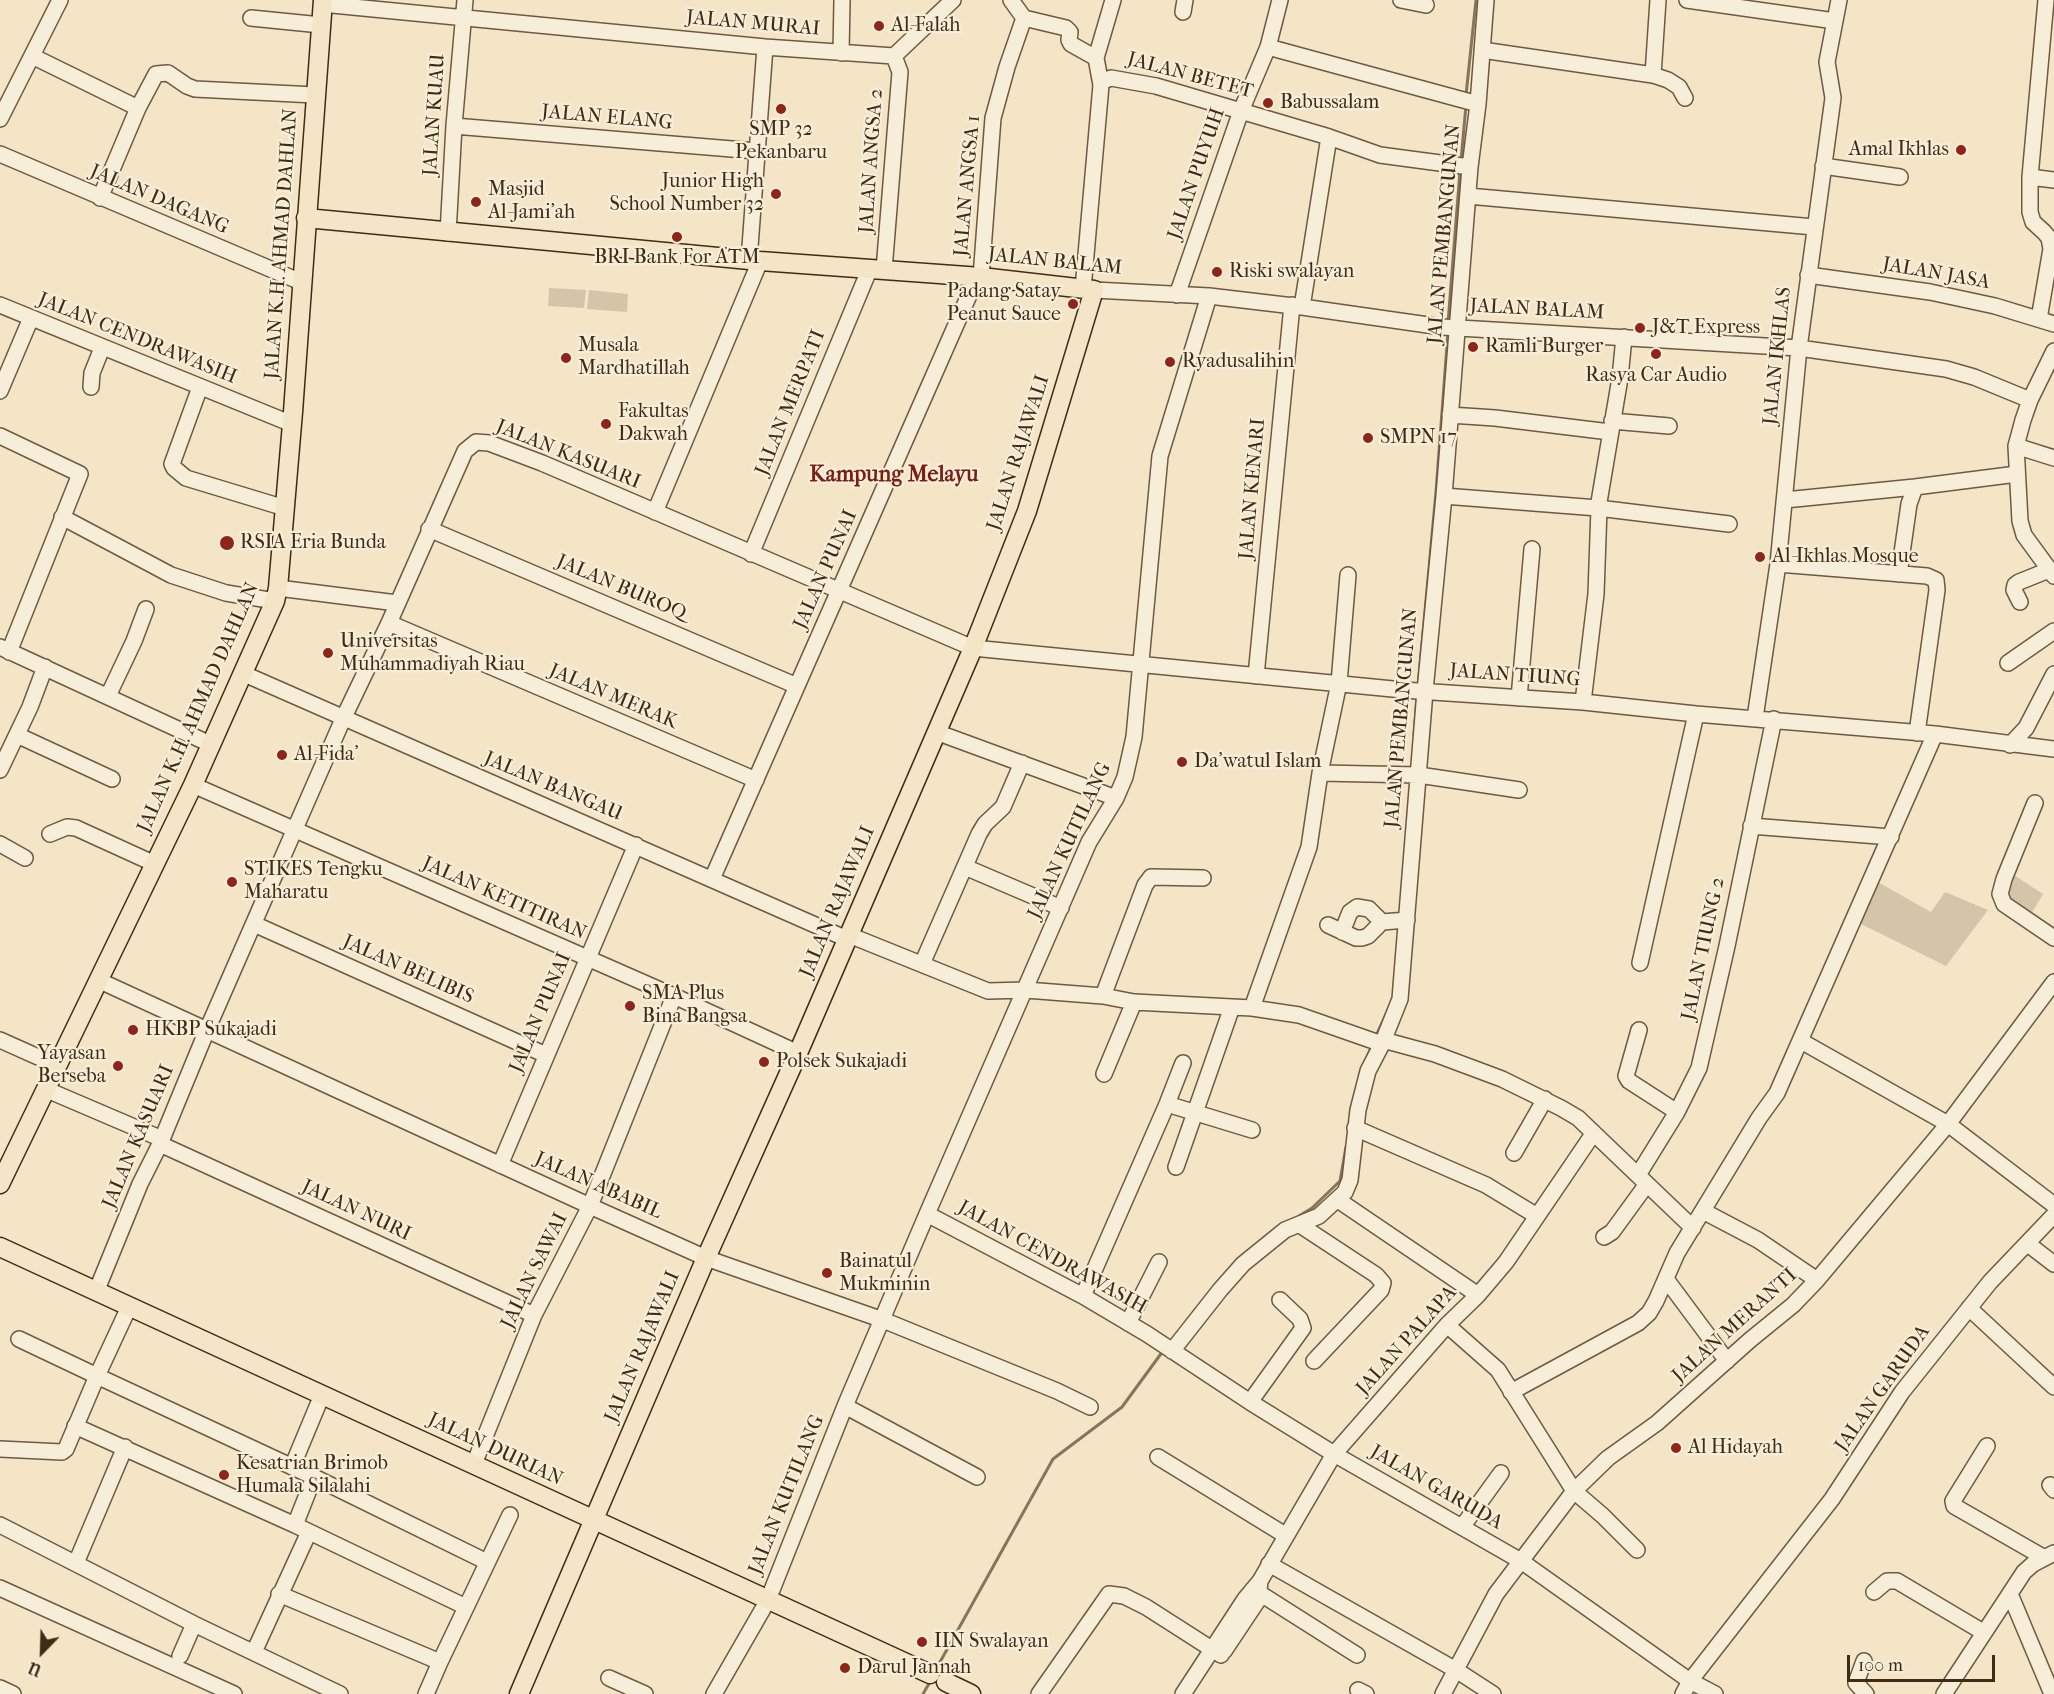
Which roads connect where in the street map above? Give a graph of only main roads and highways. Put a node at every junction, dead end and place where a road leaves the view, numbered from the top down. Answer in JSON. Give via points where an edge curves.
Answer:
{"nodes":[{"id":1,"x":323,"y":2,"type":"edge"},
{"id":2,"x":306,"y":218,"type":"junction"},
{"id":3,"x":1089,"y":290,"type":"joint"},
{"id":4,"x":0,"y":1184,"type":"edge"},
{"id":5,"x":0,"y":1248,"type":"edge"},
{"id":6,"x":593,"y":1520,"type":"junction"},
{"id":7,"x":519,"y":1694,"type":"edge"},
{"id":8,"x":971,"y":1694,"type":"edge"}],
"edges":[{"from":1,"to":2,"type":"main road","name":"JALAN K.H. AHMAD DAHLAN"},
{"from":2,"to":3,"type":"main road","name":"JALAN BALAM"},
{"from":2,"to":4,"type":"main road","name":"JALAN K.H. AHMAD DAHLAN","via":[[277,595],[193,785]]},
{"from":3,"to":6,"type":"main road","name":"JALAN RAJAWALI","via":[[1027,511],[973,648]]},
{"from":5,"to":6,"type":"main road","name":"JALAN DURIAN"},
{"from":6,"to":7,"type":"main road","name":"JALAN RAJAWALI"},
{"from":6,"to":8,"type":"main road","name":"JALAN DURIAN"}]}
